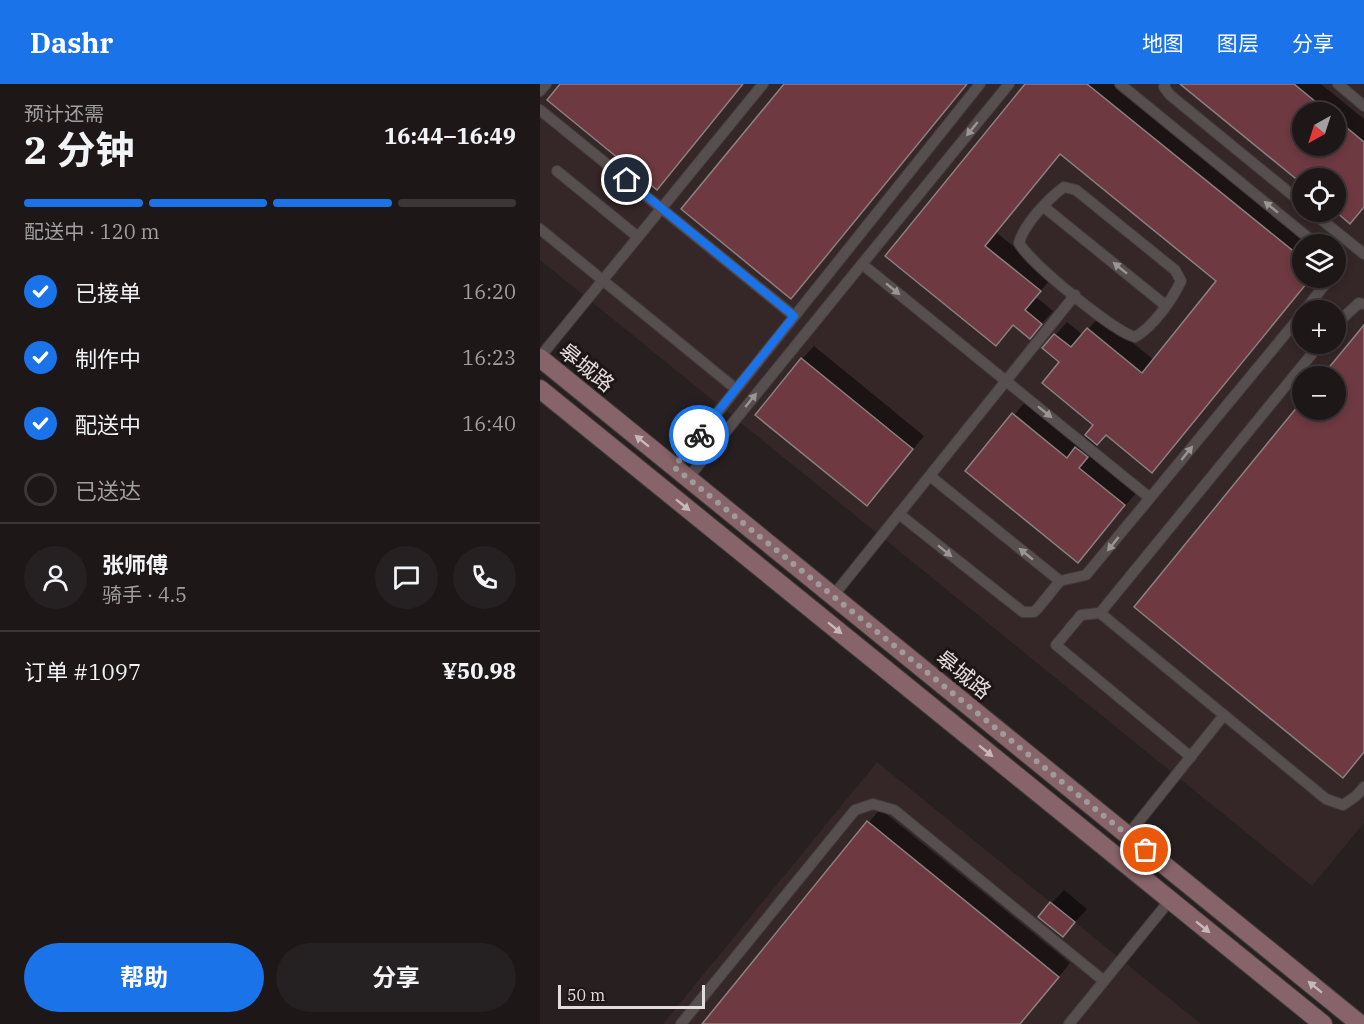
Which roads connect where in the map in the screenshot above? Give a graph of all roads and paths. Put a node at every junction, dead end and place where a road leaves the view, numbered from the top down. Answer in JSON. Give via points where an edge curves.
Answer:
{"nodes":[{"id":1,"x":546,"y":84,"type":"edge"},
{"id":2,"x":763,"y":84,"type":"edge"},
{"id":3,"x":980,"y":84,"type":"edge"},
{"id":4,"x":1009,"y":84,"type":"edge"},
{"id":5,"x":1120,"y":84,"type":"edge"},
{"id":6,"x":1165,"y":84,"type":"edge"},
{"id":7,"x":1338,"y":84,"type":"edge"},
{"id":8,"x":540,"y":91,"type":"edge"},
{"id":9,"x":1364,"y":106,"type":"edge"},
{"id":10,"x":540,"y":110,"type":"edge"},
{"id":11,"x":557,"y":171,"type":"dead end"},
{"id":12,"x":1292,"y":195,"type":"edge"},
{"id":13,"x":1044,"y":207,"type":"junction"},
{"id":14,"x":662,"y":208,"type":"junction"},
{"id":15,"x":1326,"y":222,"type":"edge"},
{"id":16,"x":540,"y":229,"type":"edge"},
{"id":17,"x":1304,"y":234,"type":"edge"},
{"id":18,"x":638,"y":237,"type":"junction"},
{"id":19,"x":1362,"y":247,"type":"edge"},
{"id":20,"x":862,"y":264,"type":"junction"},
{"id":21,"x":603,"y":280,"type":"junction"},
{"id":22,"x":1322,"y":288,"type":"edge"},
{"id":23,"x":1076,"y":295,"type":"junction"},
{"id":24,"x":1313,"y":300,"type":"edge"},
{"id":25,"x":1364,"y":304,"type":"edge"},
{"id":26,"x":1166,"y":305,"type":"junction"},
{"id":27,"x":1346,"y":315,"type":"edge"},
{"id":28,"x":794,"y":316,"type":"junction"},
{"id":29,"x":1292,"y":325,"type":"edge"},
{"id":30,"x":1312,"y":354,"type":"edge"},
{"id":31,"x":540,"y":357,"type":"edge"},
{"id":32,"x":1006,"y":381,"type":"junction"},
{"id":33,"x":540,"y":389,"type":"edge"},
{"id":34,"x":736,"y":389,"type":"junction"},
{"id":35,"x":681,"y":472,"type":"junction"},
{"id":36,"x":930,"y":476,"type":"junction"},
{"id":37,"x":1150,"y":498,"type":"junction"},
{"id":38,"x":899,"y":514,"type":"junction"},
{"id":39,"x":1060,"y":582,"type":"junction"},
{"id":40,"x":833,"y":596,"type":"junction"},
{"id":41,"x":1100,"y":613,"type":"junction"},
{"id":42,"x":1224,"y":715,"type":"junction"},
{"id":43,"x":1191,"y":757,"type":"junction"},
{"id":44,"x":1364,"y":787,"type":"edge"},
{"id":45,"x":1128,"y":835,"type":"junction"},
{"id":46,"x":1170,"y":900,"type":"junction"},
{"id":47,"x":1104,"y":981,"type":"junction"},
{"id":48,"x":681,"y":1024,"type":"edge"},
{"id":49,"x":1069,"y":1024,"type":"edge"},
{"id":50,"x":1323,"y":1024,"type":"edge"},
{"id":51,"x":1360,"y":1024,"type":"edge"}],
"edges":[{"from":1,"to":8,"type":"lane"},
{"from":2,"to":14,"type":"lane"},
{"from":3,"to":28,"type":"lane"},
{"from":4,"to":20,"type":"lane","one_way":true},
{"from":17,"to":5,"type":"lane","one_way":true},
{"from":6,"to":12,"type":"lane","via":[[1170,95]]},
{"from":7,"to":9,"type":"lane"},
{"from":10,"to":14,"type":"lane"},
{"from":11,"to":18,"type":"lane"},
{"from":13,"to":23,"type":"lane","via":[[1021,234],[1019,243],[1025,254]]},
{"from":26,"to":13,"type":"lane","one_way":true},
{"from":13,"to":26,"type":"lane","via":[[1064,187],[1076,190],[1175,270],[1181,281]]},
{"from":14,"to":18,"type":"lane"},
{"from":14,"to":28,"type":"lane"},
{"from":15,"to":19,"type":"lane"},
{"from":16,"to":21,"type":"lane"},
{"from":18,"to":21,"type":"lane"},
{"from":20,"to":32,"type":"lane","one_way":true},
{"from":35,"to":20,"type":"lane","one_way":true},
{"from":21,"to":31,"type":"lane"},
{"from":21,"to":34,"type":"lane"},
{"from":22,"to":24,"type":"lane"},
{"from":23,"to":26,"type":"lane","via":[[1123,334],[1135,337]]},
{"from":23,"to":32,"type":"lane"},
{"from":25,"to":27,"type":"lane","via":[[1359,303]]},
{"from":28,"to":34,"type":"lane"},
{"from":37,"to":29,"type":"lane","one_way":true},
{"from":30,"to":41,"type":"lane"},
{"from":35,"to":31,"type":"main road","name":"皋城路","one_way":true},
{"from":32,"to":36,"type":"lane"},
{"from":32,"to":37,"type":"lane","one_way":true},
{"from":33,"to":46,"type":"main road","one_way":true},
{"from":34,"to":35,"type":"lane"},
{"from":35,"to":40,"type":"main road","name":"皋城路"},
{"from":36,"to":38,"type":"lane"},
{"from":39,"to":36,"type":"lane","one_way":true},
{"from":37,"to":39,"type":"lane","one_way":true,"via":[[1086,575]]},
{"from":38,"to":39,"type":"lane","one_way":true,"via":[[1023,612],[1034,612]]},
{"from":38,"to":40,"type":"lane"},
{"from":40,"to":45,"type":"main road","name":"皋城路"},
{"from":41,"to":42,"type":"lane"},
{"from":41,"to":43,"type":"lane","via":[[1081,615],[1056,645]]},
{"from":42,"to":43,"type":"lane"},
{"from":42,"to":44,"type":"lane","via":[[1326,799],[1343,805]]},
{"from":43,"to":45,"type":"lane"},
{"from":51,"to":45,"type":"main road","name":"皋城路","one_way":true},
{"from":46,"to":47,"type":"lane"},
{"from":46,"to":50,"type":"main road","one_way":true},
{"from":47,"to":48,"type":"lane","via":[[894,810],[873,804],[855,810]]},
{"from":47,"to":49,"type":"lane"}]}
